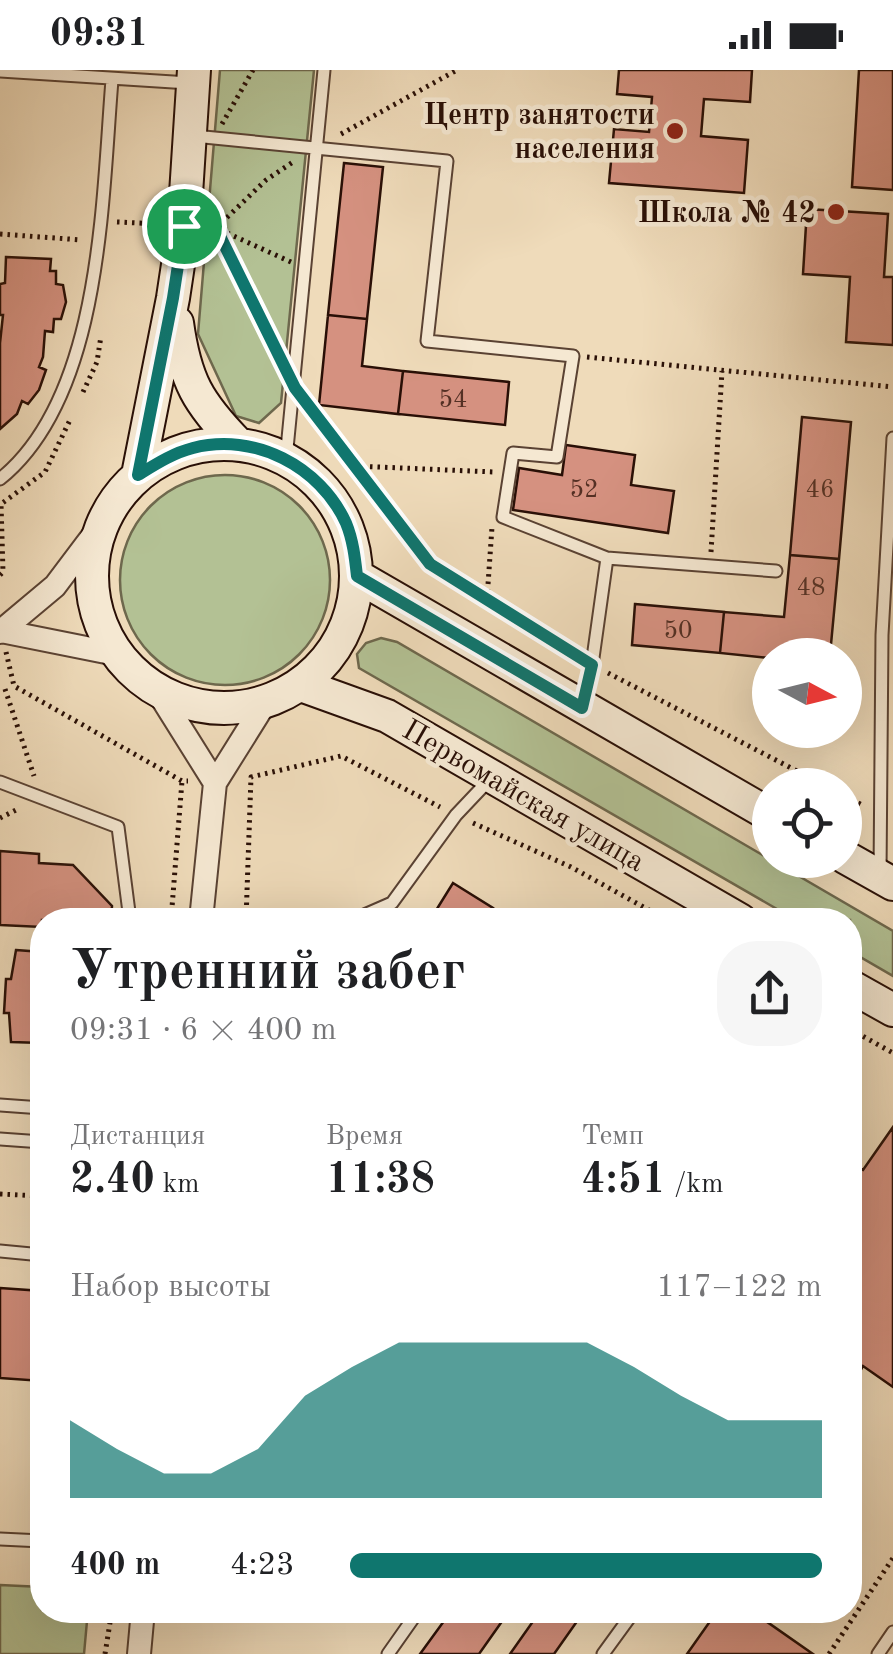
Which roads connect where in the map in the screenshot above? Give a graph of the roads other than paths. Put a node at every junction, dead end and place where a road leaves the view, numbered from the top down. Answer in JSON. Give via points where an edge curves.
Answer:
{"nodes":[{"id":1,"x":324,"y":70,"type":"edge"},
{"id":2,"x":0,"y":71,"type":"edge"},
{"id":3,"x":85,"y":74,"type":"edge"},
{"id":4,"x":194,"y":77,"type":"edge"},
{"id":5,"x":112,"y":80,"type":"junction"},
{"id":6,"x":202,"y":136,"type":"junction"},
{"id":7,"x":316,"y":148,"type":"junction"},
{"id":8,"x":173,"y":298,"type":"junction"},
{"id":9,"x":893,"y":438,"type":"edge"},
{"id":10,"x":238,"y":444,"type":"junction"},
{"id":11,"x":286,"y":459,"type":"junction"},
{"id":12,"x":138,"y":475,"type":"junction"},
{"id":13,"x":0,"y":479,"type":"edge"},
{"id":14,"x":104,"y":520,"type":"junction"},
{"id":15,"x":607,"y":558,"type":"junction"},
{"id":16,"x":776,"y":571,"type":"dead end"},
{"id":17,"x":357,"y":576,"type":"junction"},
{"id":18,"x":1,"y":631,"type":"edge"},
{"id":19,"x":116,"y":654,"type":"junction"},
{"id":20,"x":301,"y":685,"type":"junction"},
{"id":21,"x":158,"y":692,"type":"junction"},
{"id":22,"x":265,"y":703,"type":"junction"},
{"id":23,"x":582,"y":708,"type":"junction"},
{"id":24,"x":492,"y":776,"type":"junction"},
{"id":25,"x":0,"y":782,"type":"edge"},
{"id":26,"x":214,"y":783,"type":"junction"},
{"id":27,"x":752,"y":805,"type":"edge"},
{"id":28,"x":862,"y":867,"type":"edge"},
{"id":29,"x":886,"y":880,"type":"edge"},
{"id":30,"x":128,"y":908,"type":"edge"},
{"id":31,"x":202,"y":908,"type":"edge"},
{"id":32,"x":381,"y":908,"type":"edge"},
{"id":33,"x":719,"y":908,"type":"edge"},
{"id":34,"x":862,"y":993,"type":"edge"},
{"id":35,"x":893,"y":1010,"type":"edge"},
{"id":36,"x":0,"y":1105,"type":"edge"},
{"id":37,"x":30,"y":1107,"type":"edge"},
{"id":38,"x":0,"y":1139,"type":"edge"},
{"id":39,"x":30,"y":1141,"type":"edge"},
{"id":40,"x":0,"y":1252,"type":"edge"},
{"id":41,"x":30,"y":1254,"type":"edge"},
{"id":42,"x":0,"y":1538,"type":"edge"},
{"id":43,"x":30,"y":1541,"type":"edge"},
{"id":44,"x":142,"y":1623,"type":"edge"},
{"id":45,"x":409,"y":1623,"type":"edge"},
{"id":46,"x":626,"y":1623,"type":"edge"},
{"id":47,"x":893,"y":1632,"type":"edge"},
{"id":48,"x":139,"y":1654,"type":"edge"},
{"id":49,"x":388,"y":1654,"type":"edge"},
{"id":50,"x":603,"y":1654,"type":"edge"},
{"id":51,"x":878,"y":1654,"type":"edge"}],
"edges":[{"from":1,"to":7,"type":"lane"},
{"from":2,"to":3,"type":"lane"},
{"from":3,"to":5,"type":"lane"},
{"from":4,"to":5,"type":"lane"},
{"from":4,"to":6,"type":"main road"},
{"from":5,"to":13,"type":"lane","via":[[98,242],[75,361],[20,463]]},
{"from":6,"to":7,"type":"lane"},
{"from":6,"to":8,"type":"main road","via":[[200,227]]},
{"from":7,"to":11,"type":"lane"},
{"from":7,"to":15,"type":"lane","via":[[447,160],[427,341],[573,356],[557,457],[513,453],[503,517]]},
{"from":8,"to":10,"type":"main road","via":[[183,363],[205,410]]},
{"from":8,"to":12,"type":"main road"},
{"from":9,"to":29,"type":"lane","via":[[882,635]]},
{"from":10,"to":11,"type":"main road"},
{"from":10,"to":12,"type":"main road","via":[[196,447]]},
{"from":11,"to":17,"type":"main road","via":[[335,503]]},
{"from":12,"to":14,"type":"main road"},
{"from":14,"to":18,"type":"street","via":[[55,586]]},
{"from":14,"to":19,"type":"main road","via":[[94,550],[94,600]]},
{"from":15,"to":16,"type":"lane"},
{"from":15,"to":23,"type":"lane"},
{"from":17,"to":20,"type":"main road","via":[[352,614],[333,652]]},
{"from":17,"to":23,"type":"main road"},
{"from":18,"to":19,"type":"street"},
{"from":19,"to":21,"type":"main road"},
{"from":20,"to":22,"type":"main road"},
{"from":20,"to":24,"type":"main road","name":"Первомайская улица","via":[[387,716]]},
{"from":21,"to":22,"type":"main road","via":[[210,708]]},
{"from":21,"to":26,"type":"street"},
{"from":22,"to":26,"type":"street"},
{"from":23,"to":27,"type":"main road"},
{"from":24,"to":32,"type":"lane","via":[[392,903]]},
{"from":24,"to":33,"type":"main road","name":"Первомайская улица"},
{"from":25,"to":30,"type":"lane","via":[[118,827]]},
{"from":26,"to":31,"type":"street"},
{"from":28,"to":29,"type":"main road"},
{"from":34,"to":35,"type":"main road"},
{"from":36,"to":37,"type":"lane"},
{"from":38,"to":39,"type":"lane"},
{"from":40,"to":41,"type":"lane"},
{"from":42,"to":43,"type":"lane"},
{"from":44,"to":48,"type":"street"},
{"from":45,"to":49,"type":"lane"},
{"from":46,"to":50,"type":"lane"},
{"from":47,"to":51,"type":"lane"}]}
